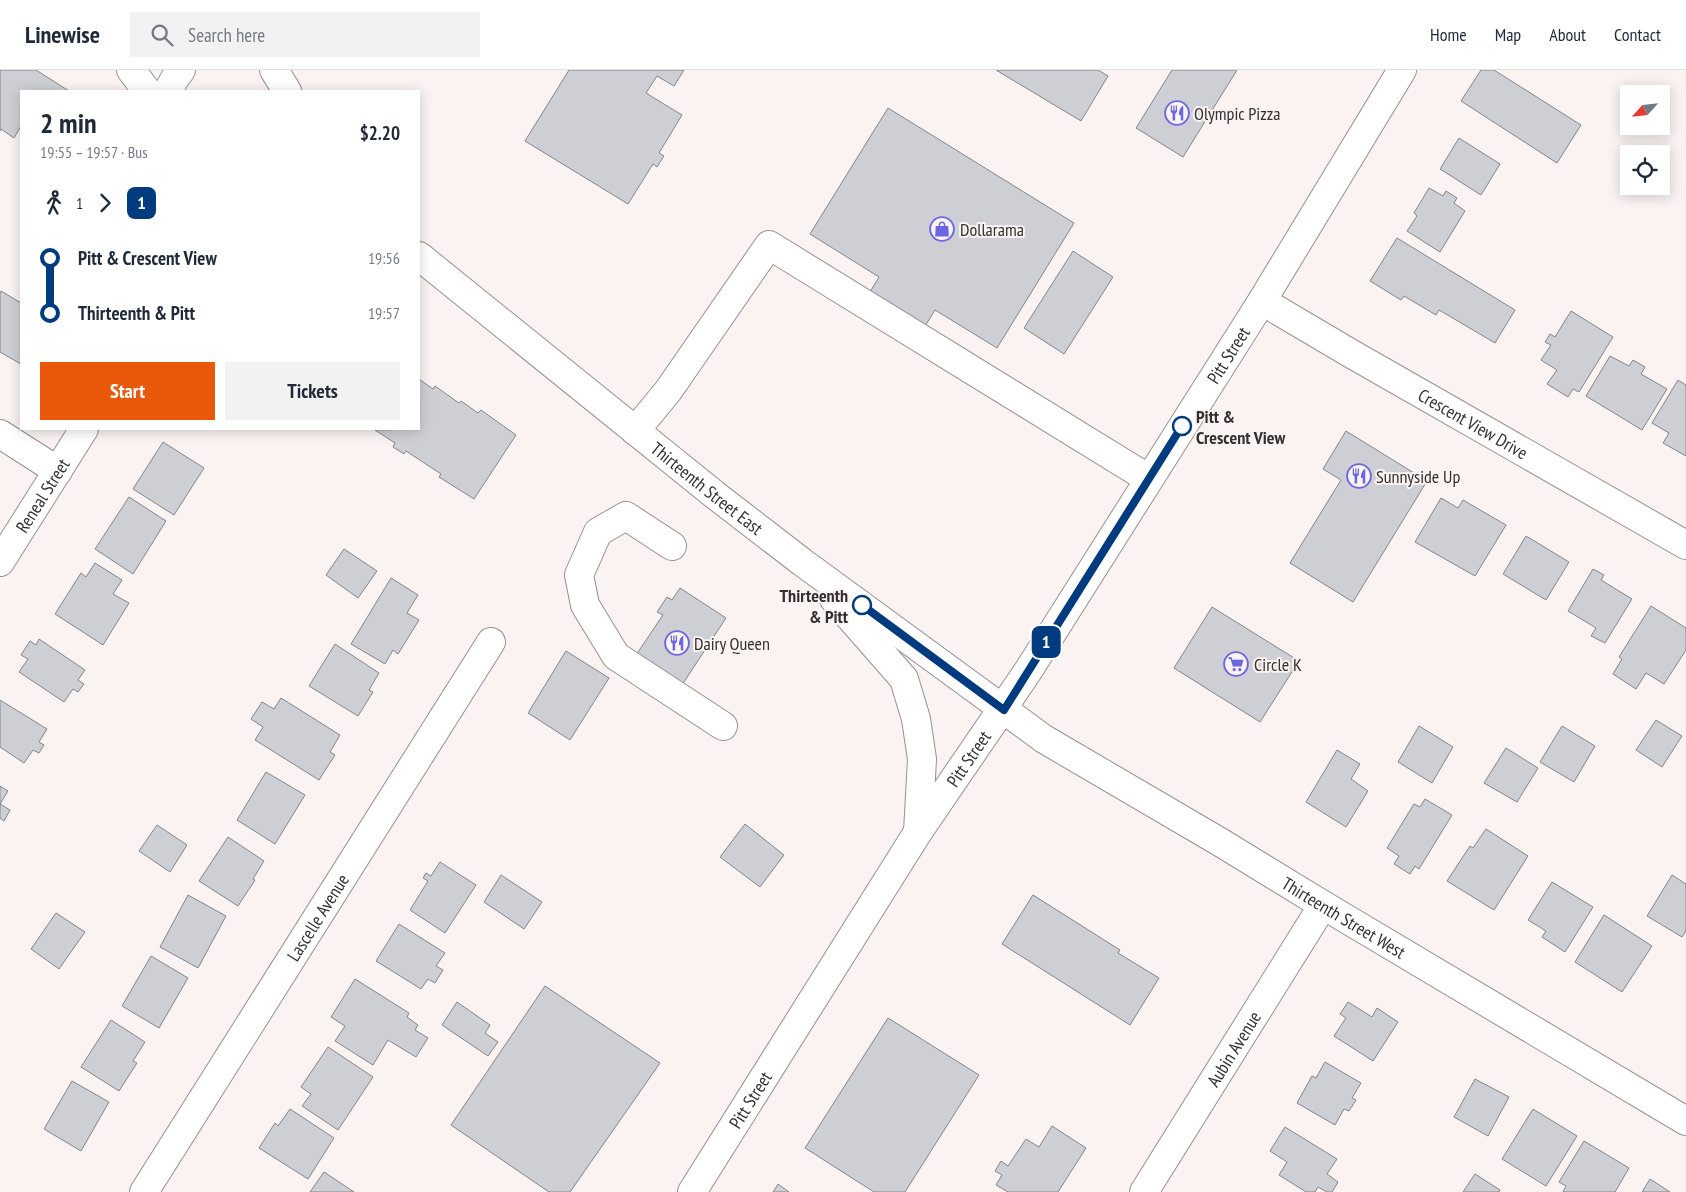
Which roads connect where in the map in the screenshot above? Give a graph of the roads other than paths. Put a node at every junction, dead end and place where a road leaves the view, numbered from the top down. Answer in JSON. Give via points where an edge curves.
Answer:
{"nodes":[{"id":1,"x":131,"y":70,"type":"edge"},
{"id":2,"x":181,"y":70,"type":"edge"},
{"id":3,"x":274,"y":70,"type":"edge"},
{"id":4,"x":1397,"y":72,"type":"edge"},
{"id":5,"x":146,"y":90,"type":"edge"},
{"id":6,"x":169,"y":90,"type":"edge"},
{"id":7,"x":286,"y":90,"type":"edge"},
{"id":8,"x":420,"y":257,"type":"edge"},
{"id":9,"x":1262,"y":300,"type":"junction"},
{"id":10,"x":83,"y":430,"type":"edge"},
{"id":11,"x":635,"y":431,"type":"junction"},
{"id":12,"x":0,"y":434,"type":"edge"},
{"id":13,"x":58,"y":471,"type":"junction"},
{"id":14,"x":1149,"y":479,"type":"junction"},
{"id":15,"x":1686,"y":545,"type":"edge"},
{"id":16,"x":672,"y":546,"type":"dead end"},
{"id":17,"x":0,"y":562,"type":"edge"},
{"id":18,"x":802,"y":562,"type":"junction"},
{"id":19,"x":491,"y":642,"type":"dead end"},
{"id":20,"x":1004,"y":710,"type":"junction"},
{"id":21,"x":723,"y":726,"type":"dead end"},
{"id":22,"x":918,"y":832,"type":"junction"},
{"id":23,"x":1323,"y":905,"type":"junction"},
{"id":24,"x":1686,"y":1120,"type":"edge"},
{"id":25,"x":144,"y":1192,"type":"edge"},
{"id":26,"x":692,"y":1192,"type":"edge"},
{"id":27,"x":1144,"y":1192,"type":"edge"}],
"edges":[{"from":1,"to":5,"type":"street"},
{"from":2,"to":6,"type":"street"},
{"from":3,"to":7,"type":"street"},
{"from":4,"to":9,"type":"street","name":"Pitt Street"},
{"from":8,"to":11,"type":"street","name":"Thirteenth Street East"},
{"from":9,"to":14,"type":"street","name":"Pitt Street"},
{"from":9,"to":15,"type":"street","name":"Crescent View Drive"},
{"from":10,"to":13,"type":"street","name":"Reneal Street"},
{"from":11,"to":14,"type":"street","via":[[668,391],[769,245]]},
{"from":11,"to":18,"type":"street","name":"Thirteenth Street East"},
{"from":12,"to":13,"type":"street"},
{"from":13,"to":17,"type":"street","name":"Reneal Street"},
{"from":14,"to":20,"type":"street","name":"Pitt Street"},
{"from":16,"to":21,"type":"street","via":[[626,516],[598,532],[579,575],[585,605],[616,656]]},
{"from":18,"to":20,"type":"street","name":"Thirteenth Street East"},
{"from":18,"to":22,"type":"street","via":[[904,680],[916,719],[922,759]]},
{"from":19,"to":25,"type":"street","name":"Lascelle Avenue"},
{"from":20,"to":22,"type":"street","name":"Pitt Street"},
{"from":20,"to":23,"type":"street","name":"Thirteenth Street West","via":[[1070,755]]},
{"from":22,"to":26,"type":"street","name":"Pitt Street"},
{"from":23,"to":24,"type":"street","name":"Thirteenth Street West"},
{"from":23,"to":27,"type":"street","name":"Aubin Avenue"}]}
